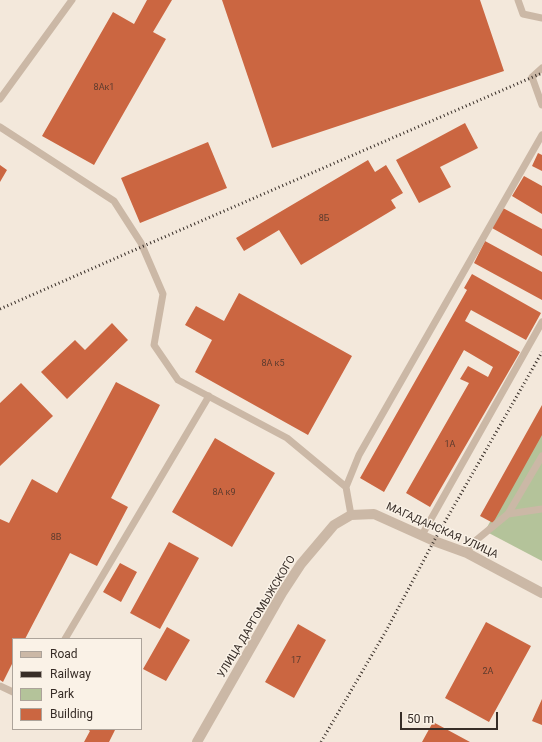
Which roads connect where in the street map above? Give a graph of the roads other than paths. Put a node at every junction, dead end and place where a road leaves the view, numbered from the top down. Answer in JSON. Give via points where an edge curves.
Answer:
{"nodes":[{"id":1,"x":72,"y":0,"type":"edge"},
{"id":2,"x":518,"y":0,"type":"edge"},
{"id":3,"x":542,"y":18,"type":"edge"},
{"id":4,"x":542,"y":68,"type":"edge"},
{"id":5,"x":0,"y":99,"type":"edge"},
{"id":6,"x":542,"y":105,"type":"edge"},
{"id":7,"x":0,"y":127,"type":"edge"},
{"id":8,"x":542,"y":135,"type":"edge"},
{"id":9,"x":542,"y":322,"type":"edge"},
{"id":10,"x":208,"y":396,"type":"junction"},
{"id":11,"x":542,"y":456,"type":"edge"},
{"id":12,"x":346,"y":487,"type":"junction"},
{"id":13,"x":542,"y":509,"type":"edge"},
{"id":14,"x":374,"y":514,"type":"joint"},
{"id":15,"x":508,"y":514,"type":"junction"},
{"id":16,"x":351,"y":515,"type":"junction"},
{"id":17,"x":422,"y":535,"type":"junction"},
{"id":18,"x":468,"y":553,"type":"junction"},
{"id":19,"x":542,"y":593,"type":"edge"},
{"id":20,"x":66,"y":638,"type":"edge"},
{"id":21,"x":0,"y":686,"type":"edge"},
{"id":22,"x":12,"y":692,"type":"edge"},
{"id":23,"x":197,"y":742,"type":"edge"}],
"edges":[{"from":1,"to":5,"type":"lane"},
{"from":2,"to":3,"type":"lane","via":[[523,14]]},
{"from":4,"to":6,"type":"lane","via":[[532,78]]},
{"from":7,"to":10,"type":"lane","via":[[114,201],[141,243],[163,294],[154,345],[178,380]]},
{"from":8,"to":12,"type":"lane","via":[[359,455]]},
{"from":9,"to":17,"type":"lane"},
{"from":10,"to":12,"type":"lane","via":[[287,438]]},
{"from":10,"to":20,"type":"lane"},
{"from":11,"to":15,"type":"lane"},
{"from":12,"to":16,"type":"lane"},
{"from":13,"to":15,"type":"lane"},
{"from":14,"to":16,"type":"street","name":"УЛИЦА ДАРГОМЫЖСКОГО"},
{"from":14,"to":17,"type":"street","name":"МАГАДАНСКАЯ УЛИЦА"},
{"from":15,"to":18,"type":"lane","via":[[474,542]]},
{"from":16,"to":23,"type":"street","name":"УЛИЦА ДАРГОМЫЖСКОГО","via":[[334,525],[301,564]]},
{"from":17,"to":18,"type":"street","name":"МАГАДАНСКАЯ УЛИЦА"},
{"from":18,"to":19,"type":"street","name":"МАГАДАНСКАЯ УЛИЦА"},
{"from":21,"to":22,"type":"lane"}]}
